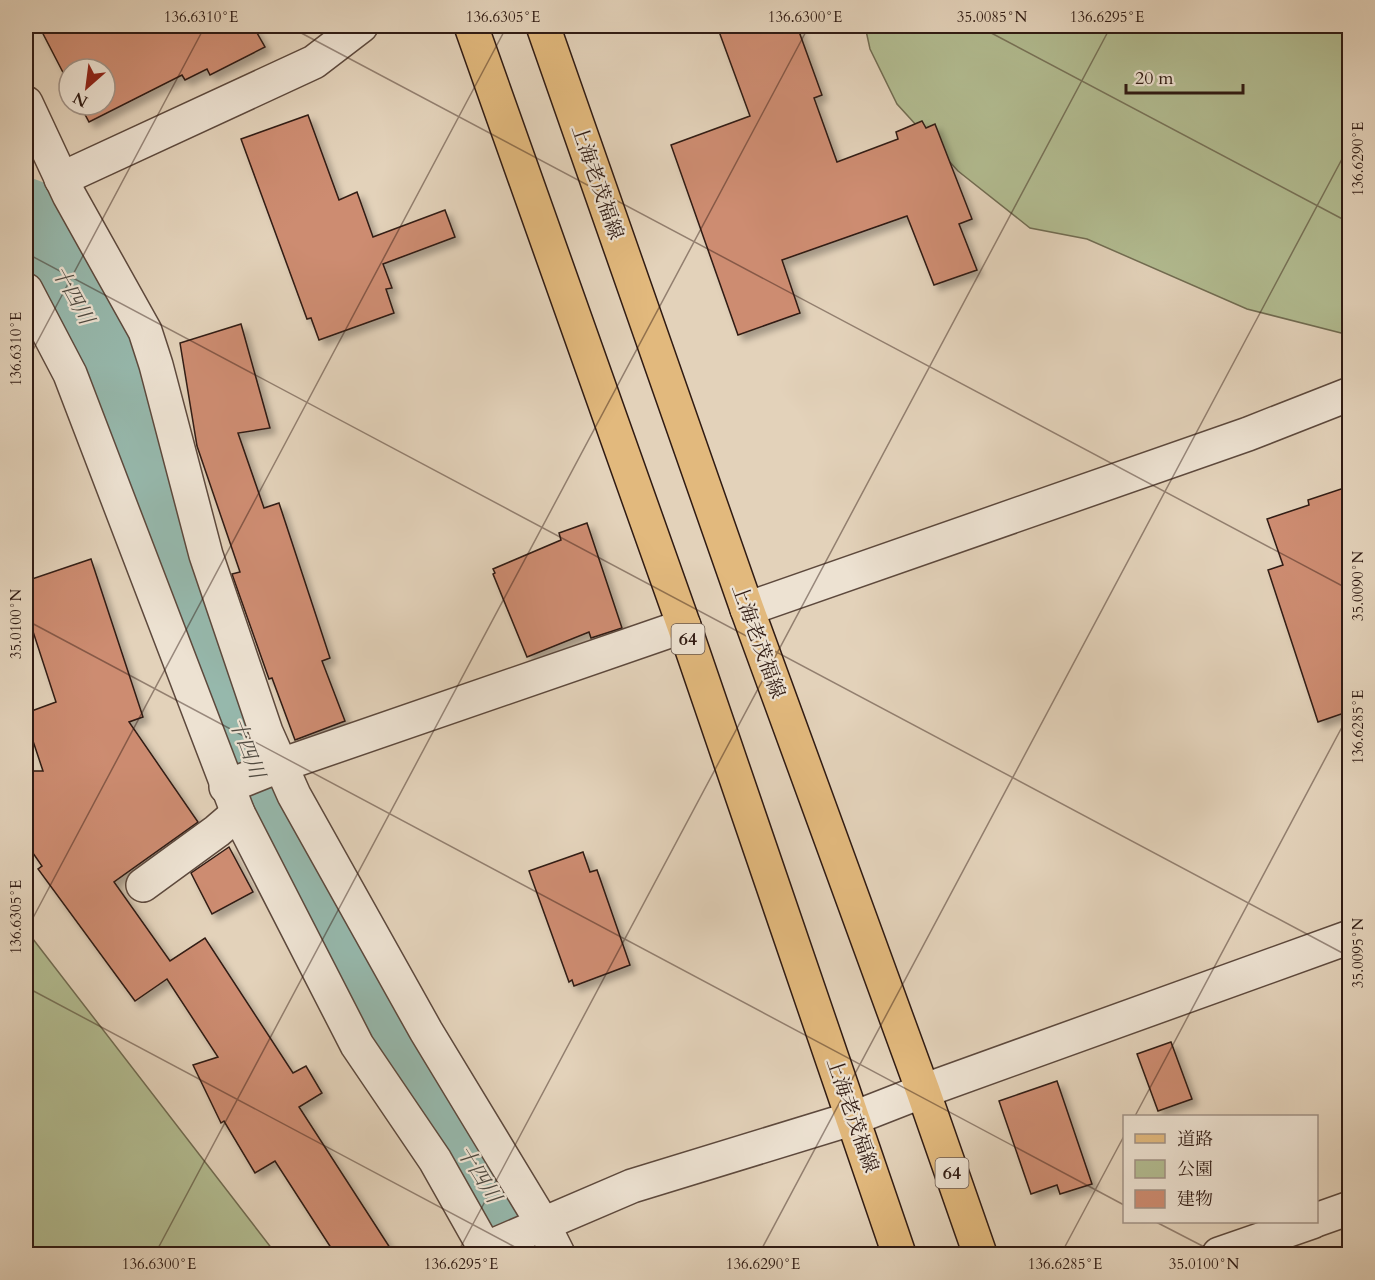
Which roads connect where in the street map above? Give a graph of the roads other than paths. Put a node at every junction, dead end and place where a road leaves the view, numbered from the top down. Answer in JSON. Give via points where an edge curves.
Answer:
{"nodes":[{"id":1,"x":361,"y":26,"type":"edge"},
{"id":2,"x":471,"y":26,"type":"edge"},
{"id":3,"x":543,"y":26,"type":"edge"},
{"id":4,"x":26,"y":103,"type":"edge"},
{"id":5,"x":61,"y":179,"type":"junction"},
{"id":6,"x":26,"y":290,"type":"edge"},
{"id":7,"x":1350,"y":394,"type":"edge"},
{"id":8,"x":747,"y":609,"type":"junction"},
{"id":9,"x":684,"y":626,"type":"junction"},
{"id":10,"x":276,"y":766,"type":"junction"},
{"id":11,"x":234,"y":794,"type":"junction"},
{"id":12,"x":143,"y":885,"type":"dead end"},
{"id":13,"x":1350,"y":937,"type":"edge"},
{"id":14,"x":923,"y":1091,"type":"junction"},
{"id":15,"x":854,"y":1118,"type":"junction"},
{"id":16,"x":1350,"y":1208,"type":"edge"},
{"id":17,"x":1318,"y":1220,"type":"edge"},
{"id":18,"x":1309,"y":1223,"type":"edge"},
{"id":19,"x":540,"y":1226,"type":"junction"},
{"id":20,"x":487,"y":1250,"type":"edge"},
{"id":21,"x":558,"y":1254,"type":"edge"},
{"id":22,"x":899,"y":1254,"type":"edge"},
{"id":23,"x":980,"y":1254,"type":"edge"},
{"id":24,"x":1219,"y":1254,"type":"edge"}],
"edges":[{"from":1,"to":5,"type":"street","via":[[314,62]]},
{"from":2,"to":9,"type":"main road","name":"上海老茂福線","number":"64"},
{"from":3,"to":8,"type":"main road","name":"上海老茂福線","number":"64"},
{"from":4,"to":5,"type":"street"},
{"from":5,"to":10,"type":"street","via":[[145,331],[206,555]]},
{"from":6,"to":11,"type":"street","via":[[70,375]]},
{"from":7,"to":8,"type":"street","via":[[1248,434]]},
{"from":8,"to":14,"type":"main road","name":"上海老茂福線","number":"64"},
{"from":9,"to":10,"type":"street"},
{"from":9,"to":15,"type":"main road","name":"上海老茂福線","number":"64"},
{"from":10,"to":11,"type":"street"},
{"from":10,"to":19,"type":"street"},
{"from":11,"to":12,"type":"street","via":[[218,831]]},
{"from":11,"to":20,"type":"street","via":[[357,1045],[435,1160]]},
{"from":13,"to":14,"type":"street"},
{"from":14,"to":15,"type":"street"},
{"from":14,"to":23,"type":"main road","name":"上海老茂福線","number":"64"},
{"from":15,"to":19,"type":"street","via":[[632,1186]]},
{"from":15,"to":22,"type":"main road","name":"上海老茂福線","number":"64"},
{"from":16,"to":17,"type":"street"},
{"from":18,"to":24,"type":"street"},
{"from":19,"to":20,"type":"street"},
{"from":19,"to":21,"type":"street"}]}
